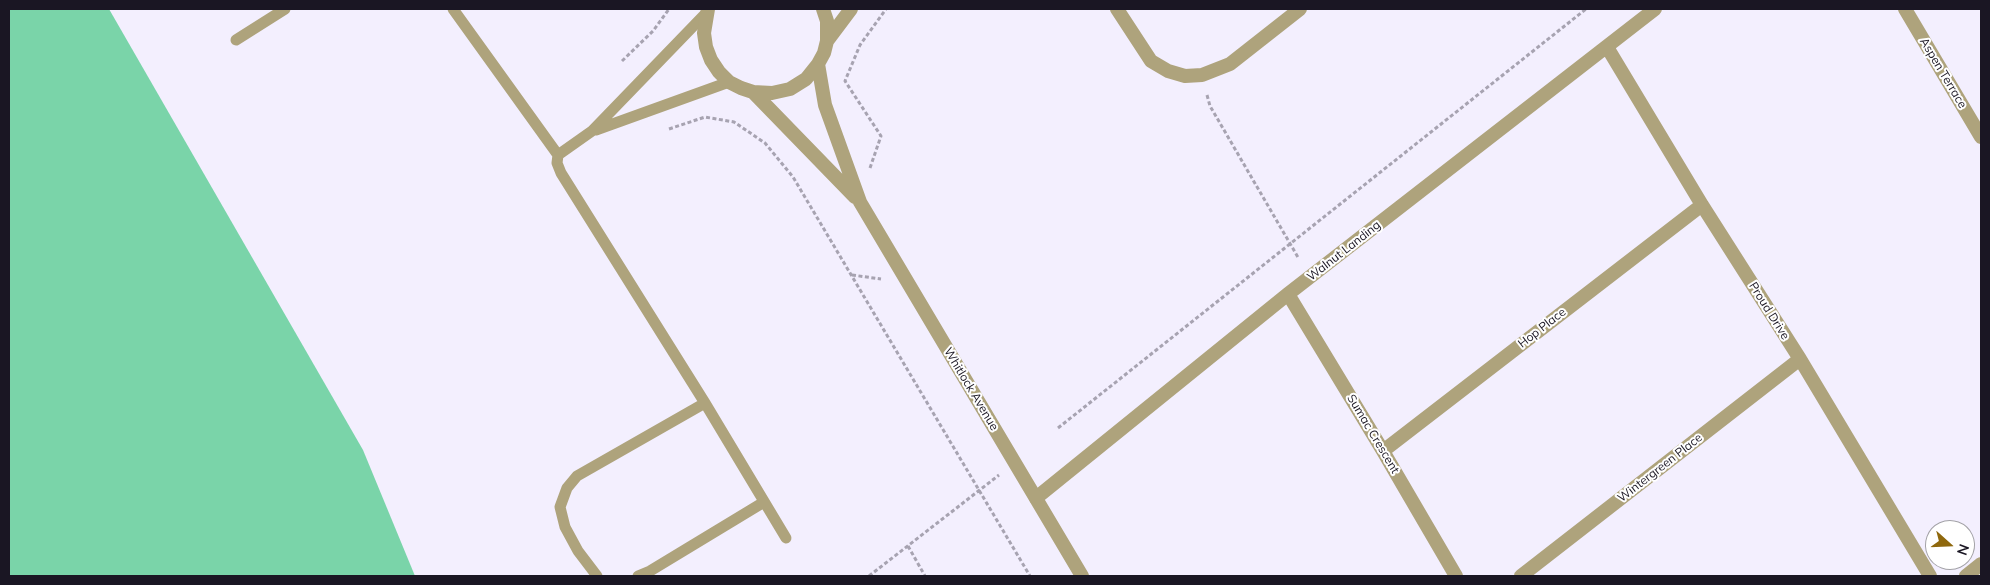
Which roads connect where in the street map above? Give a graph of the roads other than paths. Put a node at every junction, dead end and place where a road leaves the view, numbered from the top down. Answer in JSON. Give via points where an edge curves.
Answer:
{"nodes":[{"id":1,"x":285,"y":9,"type":"edge"},
{"id":2,"x":453,"y":9,"type":"edge"},
{"id":3,"x":823,"y":9,"type":"edge"},
{"id":4,"x":851,"y":9,"type":"edge"},
{"id":5,"x":1117,"y":9,"type":"edge"},
{"id":6,"x":1300,"y":9,"type":"edge"},
{"id":7,"x":1655,"y":9,"type":"edge"},
{"id":8,"x":1905,"y":9,"type":"edge"},
{"id":9,"x":708,"y":10,"type":"edge"},
{"id":10,"x":236,"y":40,"type":"dead end"},
{"id":11,"x":827,"y":41,"type":"junction"},
{"id":12,"x":1607,"y":47,"type":"junction"},
{"id":13,"x":818,"y":64,"type":"junction"},
{"id":14,"x":729,"y":82,"type":"junction"},
{"id":15,"x":753,"y":92,"type":"junction"},
{"id":16,"x":592,"y":131,"type":"junction"},
{"id":17,"x":1981,"y":137,"type":"edge"},
{"id":18,"x":558,"y":155,"type":"junction"},
{"id":19,"x":860,"y":202,"type":"junction"},
{"id":20,"x":1702,"y":205,"type":"junction"},
{"id":21,"x":1288,"y":294,"type":"junction"},
{"id":22,"x":1800,"y":360,"type":"junction"},
{"id":23,"x":705,"y":403,"type":"junction"},
{"id":24,"x":1383,"y":451,"type":"junction"},
{"id":25,"x":1036,"y":498,"type":"junction"},
{"id":26,"x":764,"y":502,"type":"junction"},
{"id":27,"x":786,"y":538,"type":"dead end"},
{"id":28,"x":1981,"y":564,"type":"edge"},
{"id":29,"x":597,"y":576,"type":"edge"},
{"id":30,"x":638,"y":576,"type":"edge"},
{"id":31,"x":1082,"y":576,"type":"edge"},
{"id":32,"x":1456,"y":576,"type":"edge"},
{"id":33,"x":1521,"y":576,"type":"edge"},
{"id":34,"x":1930,"y":576,"type":"edge"},
{"id":35,"x":1966,"y":576,"type":"edge"}],
"edges":[{"from":1,"to":10,"type":"lane"},
{"from":2,"to":18,"type":"lane"},
{"from":3,"to":11,"type":"street","via":[[827,20]]},
{"from":4,"to":11,"type":"street"},
{"from":5,"to":6,"type":"street","via":[[1151,61],[1185,76],[1202,75],[1230,64]]},
{"from":7,"to":12,"type":"street","name":"Walnut Landing"},
{"from":8,"to":17,"type":"street","name":"Aspen Terrace"},
{"from":9,"to":14,"type":"street","via":[[704,33],[706,47],[715,66]]},
{"from":9,"to":16,"type":"lane"},
{"from":11,"to":13,"type":"street"},
{"from":12,"to":20,"type":"street","name":"Proud Drive"},
{"from":12,"to":21,"type":"street","name":"Walnut Landing"},
{"from":13,"to":15,"type":"street","via":[[806,79],[790,89],[772,93]]},
{"from":13,"to":19,"type":"street","name":"Whitlock Avenue","via":[[825,105]]},
{"from":14,"to":15,"type":"street"},
{"from":14,"to":16,"type":"lane"},
{"from":15,"to":19,"type":"street","name":"Whitlock Avenue"},
{"from":16,"to":18,"type":"lane"},
{"from":18,"to":23,"type":"lane","via":[[561,173]]},
{"from":19,"to":25,"type":"street","name":"Whitlock Avenue"},
{"from":20,"to":22,"type":"street","name":"Proud Drive"},
{"from":20,"to":24,"type":"street","name":"Hop Place"},
{"from":21,"to":24,"type":"street","name":"Sumac Crescent"},
{"from":21,"to":25,"type":"street","name":"Walnut Landing"},
{"from":22,"to":33,"type":"street","name":"Wintergreen Place"},
{"from":22,"to":34,"type":"street","name":"Proud Drive"},
{"from":23,"to":26,"type":"lane"},
{"from":23,"to":29,"type":"lane","via":[[577,476],[567,488],[560,507],[565,527]]},
{"from":24,"to":32,"type":"street","name":"Sumac Crescent"},
{"from":25,"to":31,"type":"street","name":"Whitlock Avenue"},
{"from":26,"to":27,"type":"lane"},
{"from":26,"to":30,"type":"lane","via":[[650,572]]},
{"from":28,"to":35,"type":"street"}]}
